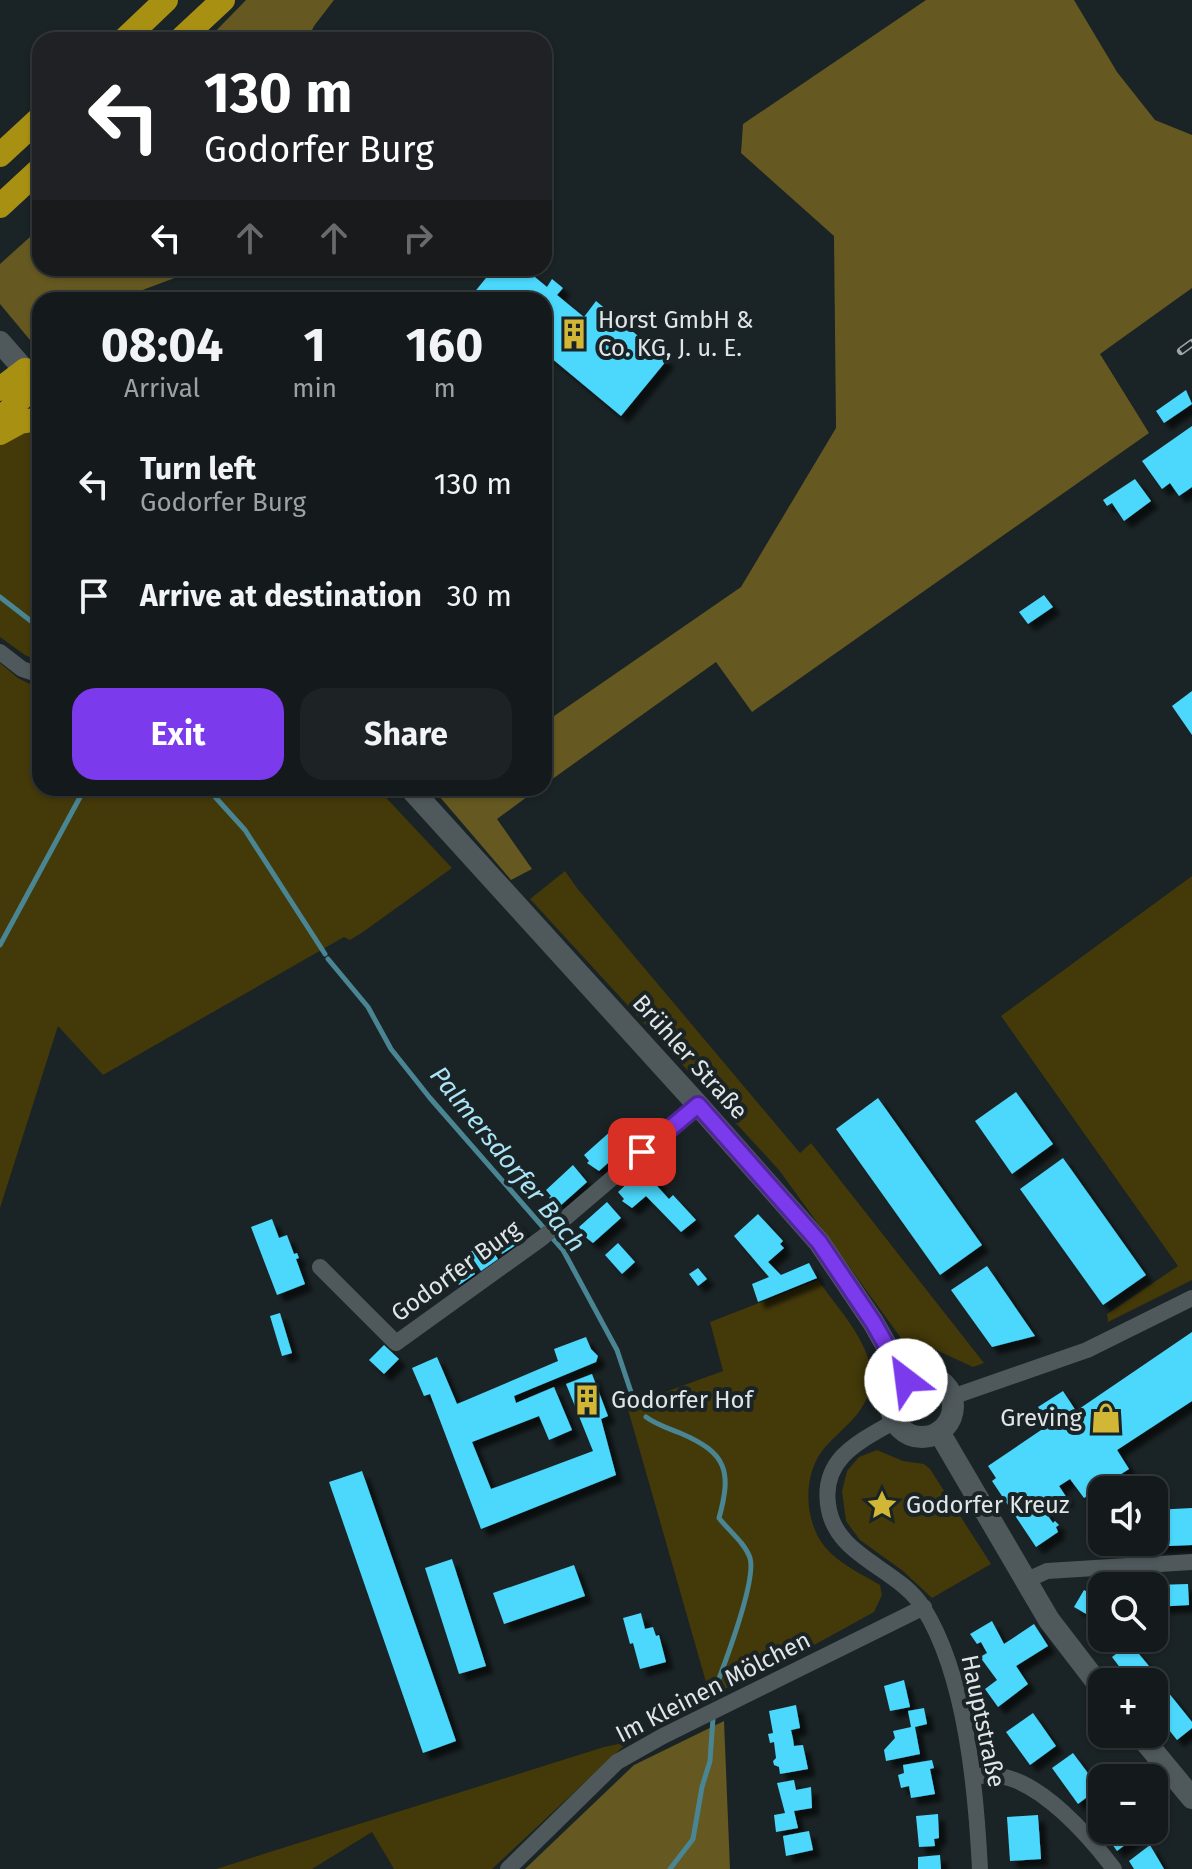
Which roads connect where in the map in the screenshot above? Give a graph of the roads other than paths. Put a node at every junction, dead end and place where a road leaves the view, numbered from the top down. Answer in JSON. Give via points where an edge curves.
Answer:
{"nodes":[{"id":1,"x":150,"y":0,"type":"edge"},
{"id":2,"x":166,"y":0,"type":"edge"},
{"id":3,"x":223,"y":0,"type":"edge"},
{"id":4,"x":122,"y":32,"type":"edge"},
{"id":5,"x":132,"y":32,"type":"edge"},
{"id":6,"x":189,"y":32,"type":"edge"},
{"id":7,"x":32,"y":125,"type":"edge"},
{"id":8,"x":0,"y":155,"type":"edge"},
{"id":9,"x":32,"y":176,"type":"edge"},
{"id":10,"x":0,"y":206,"type":"edge"},
{"id":11,"x":0,"y":342,"type":"edge"},
{"id":12,"x":32,"y":378,"type":"edge"},
{"id":13,"x":32,"y":381,"type":"edge"},
{"id":14,"x":32,"y":382,"type":"edge"},
{"id":15,"x":0,"y":389,"type":"edge"},
{"id":16,"x":0,"y":420,"type":"edge"},
{"id":17,"x":32,"y":420,"type":"edge"},
{"id":18,"x":0,"y":433,"type":"edge"},
{"id":19,"x":0,"y":652,"type":"edge"},
{"id":20,"x":32,"y":672,"type":"edge"},
{"id":21,"x":417,"y":796,"type":"edge"},
{"id":22,"x":698,"y":1105,"type":"junction"},
{"id":23,"x":320,"y":1267,"type":"dead end"},
{"id":24,"x":1192,"y":1298,"type":"edge"},
{"id":25,"x":906,"y":1380,"type":"junction"},
{"id":26,"x":952,"y":1397,"type":"junction"},
{"id":27,"x":895,"y":1421,"type":"junction"},
{"id":28,"x":939,"y":1432,"type":"junction"},
{"id":29,"x":1192,"y":1562,"type":"edge"},
{"id":30,"x":1025,"y":1581,"type":"junction"},
{"id":31,"x":924,"y":1607,"type":"junction"},
{"id":32,"x":1088,"y":1671,"type":"edge"},
{"id":33,"x":1151,"y":1748,"type":"edge"},
{"id":34,"x":974,"y":1776,"type":"junction"},
{"id":35,"x":1192,"y":1798,"type":"edge"},
{"id":36,"x":508,"y":1869,"type":"edge"},
{"id":37,"x":980,"y":1869,"type":"edge"},
{"id":38,"x":1114,"y":1869,"type":"edge"}],
"edges":[{"from":1,"to":4,"type":"highway"},
{"from":2,"to":5,"type":"highway"},
{"from":3,"to":6,"type":"highway"},
{"from":7,"to":8,"type":"highway"},
{"from":9,"to":10,"type":"highway"},
{"from":11,"to":12,"type":"main road"},
{"from":13,"to":15,"type":"highway"},
{"from":14,"to":16,"type":"highway"},
{"from":17,"to":18,"type":"highway"},
{"from":19,"to":20,"type":"street"},
{"from":21,"to":22,"type":"main road","name":"Brühler Straße"},
{"from":22,"to":23,"type":"street","name":"Godorfer Burg","via":[[547,1234],[396,1343]]},
{"from":22,"to":25,"type":"main road","name":"Brühler Straße","via":[[819,1242]]},
{"from":24,"to":26,"type":"street","via":[[1058,1362]]},
{"from":25,"to":26,"type":"main road","via":[[933,1376]]},
{"from":25,"to":27,"type":"main road","via":[[893,1395]]},
{"from":26,"to":28,"type":"main road","via":[[951,1418]]},
{"from":27,"to":28,"type":"main road","via":[[918,1437]]},
{"from":27,"to":31,"type":"street","name":"Hauptstraße","via":[[844,1453],[832,1471],[827,1503],[843,1541],[900,1582]]},
{"from":28,"to":30,"type":"main road"},
{"from":29,"to":30,"type":"street","via":[[1047,1571]]},
{"from":30,"to":32,"type":"main road"},
{"from":31,"to":34,"type":"street","name":"Hauptstraße","via":[[954,1681]]},
{"from":31,"to":36,"type":"street","name":"Im Kleinen Mölchen","via":[[617,1762]]},
{"from":33,"to":35,"type":"main road"},
{"from":34,"to":37,"type":"street","name":"Hauptstraße"},
{"from":34,"to":38,"type":"street","via":[[1001,1776],[1029,1787],[1059,1808]]}]}
